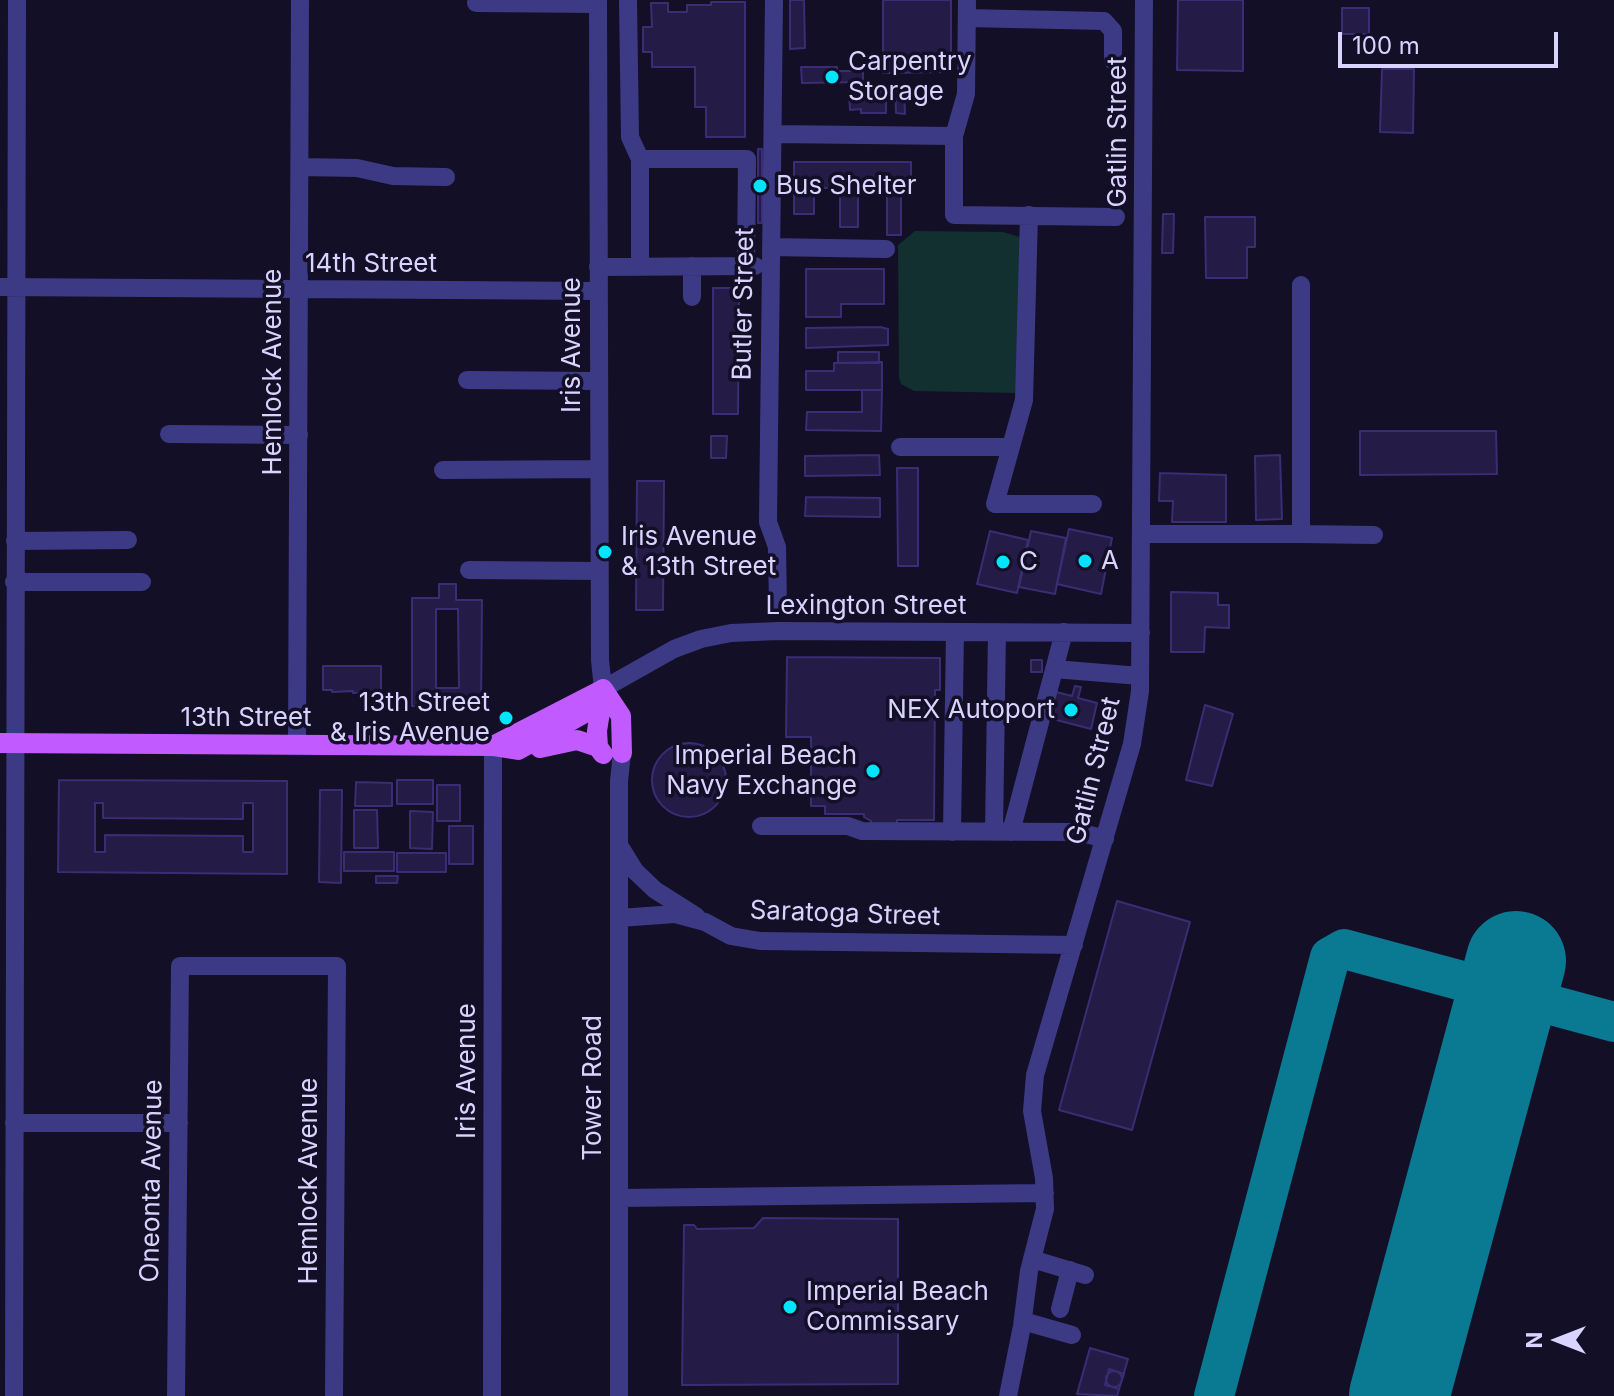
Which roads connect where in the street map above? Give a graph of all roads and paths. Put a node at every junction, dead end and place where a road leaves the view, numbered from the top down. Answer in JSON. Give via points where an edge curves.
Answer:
{"nodes":[{"id":1,"x":17,"y":0,"type":"edge"},
{"id":2,"x":300,"y":0,"type":"edge"},
{"id":3,"x":628,"y":0,"type":"edge"},
{"id":4,"x":774,"y":0,"type":"edge"},
{"id":5,"x":1144,"y":0,"type":"edge"},
{"id":6,"x":598,"y":2,"type":"edge"},
{"id":7,"x":476,"y":3,"type":"dead end"},
{"id":8,"x":967,"y":9,"type":"edge"},
{"id":9,"x":9,"y":38,"type":"edge"},
{"id":10,"x":1113,"y":61,"type":"dead end"},
{"id":11,"x":8,"y":106,"type":"edge"},
{"id":12,"x":774,"y":134,"type":"junction"},
{"id":13,"x":954,"y":136,"type":"junction"},
{"id":14,"x":640,"y":159,"type":"junction"},
{"id":15,"x":300,"y":167,"type":"junction"},
{"id":16,"x":446,"y":177,"type":"dead end"},
{"id":17,"x":1029,"y":215,"type":"junction"},
{"id":18,"x":1116,"y":217,"type":"dead end"},
{"id":19,"x":886,"y":249,"type":"dead end"},
{"id":20,"x":770,"y":256,"type":"junction"},
{"id":21,"x":692,"y":266,"type":"junction"},
{"id":22,"x":746,"y":266,"type":"junction"},
{"id":23,"x":598,"y":267,"type":"junction"},
{"id":24,"x":640,"y":267,"type":"junction"},
{"id":25,"x":1301,"y":285,"type":"dead end"},
{"id":26,"x":8,"y":287,"type":"edge"},
{"id":27,"x":299,"y":289,"type":"junction"},
{"id":28,"x":598,"y":291,"type":"junction"},
{"id":29,"x":692,"y":297,"type":"dead end"},
{"id":30,"x":467,"y":380,"type":"dead end"},
{"id":31,"x":598,"y":381,"type":"junction"},
{"id":32,"x":169,"y":434,"type":"dead end"},
{"id":33,"x":299,"y":435,"type":"junction"},
{"id":34,"x":900,"y":447,"type":"dead end"},
{"id":35,"x":1011,"y":447,"type":"junction"},
{"id":36,"x":599,"y":469,"type":"junction"},
{"id":37,"x":443,"y":470,"type":"dead end"},
{"id":38,"x":1093,"y":504,"type":"dead end"},
{"id":39,"x":1142,"y":534,"type":"junction"},
{"id":40,"x":1301,"y":534,"type":"junction"},
{"id":41,"x":1374,"y":535,"type":"dead end"},
{"id":42,"x":128,"y":540,"type":"dead end"},
{"id":43,"x":15,"y":541,"type":"junction"},
{"id":44,"x":469,"y":570,"type":"dead end"},
{"id":45,"x":599,"y":571,"type":"junction"},
{"id":46,"x":14,"y":582,"type":"junction"},
{"id":47,"x":142,"y":582,"type":"dead end"},
{"id":48,"x":778,"y":608,"type":"dead end"},
{"id":49,"x":955,"y":632,"type":"junction"},
{"id":50,"x":997,"y":632,"type":"junction"},
{"id":51,"x":1064,"y":632,"type":"junction"},
{"id":52,"x":1141,"y":633,"type":"junction"},
{"id":53,"x":1054,"y":669,"type":"junction"},
{"id":54,"x":1140,"y":676,"type":"junction"},
{"id":55,"x":603,"y":689,"type":"junction"},
{"id":56,"x":7,"y":743,"type":"edge"},
{"id":57,"x":297,"y":745,"type":"junction"},
{"id":58,"x":493,"y":746,"type":"junction"},
{"id":59,"x":518,"y":750,"type":"junction"},
{"id":60,"x":608,"y":751,"type":"junction"},
{"id":61,"x":761,"y":826,"type":"dead end"},
{"id":62,"x":952,"y":832,"type":"junction"},
{"id":63,"x":1003,"y":832,"type":"junction"},
{"id":64,"x":1105,"y":839,"type":"junction"},
{"id":65,"x":619,"y":845,"type":"junction"},
{"id":66,"x":619,"y":918,"type":"junction"},
{"id":67,"x":705,"y":922,"type":"junction"},
{"id":68,"x":1074,"y":945,"type":"junction"},
{"id":69,"x":337,"y":966,"type":"joint"},
{"id":70,"x":179,"y":1123,"type":"junction"},
{"id":71,"x":9,"y":1132,"type":"edge"},
{"id":72,"x":1045,"y":1193,"type":"junction"},
{"id":73,"x":619,"y":1198,"type":"junction"},
{"id":74,"x":1032,"y":1259,"type":"junction"},
{"id":75,"x":1060,"y":1309,"type":"dead end"},
{"id":76,"x":1023,"y":1321,"type":"junction"},
{"id":77,"x":1072,"y":1335,"type":"dead end"},
{"id":78,"x":7,"y":1362,"type":"edge"},
{"id":79,"x":14,"y":1396,"type":"edge"},
{"id":80,"x":176,"y":1396,"type":"edge"},
{"id":81,"x":334,"y":1396,"type":"edge"},
{"id":82,"x":492,"y":1396,"type":"edge"},
{"id":83,"x":619,"y":1396,"type":"edge"},
{"id":84,"x":1009,"y":1396,"type":"edge"}],
"edges":[{"from":1,"to":9,"type":"street"},
{"from":2,"to":15,"type":"street","name":"Hemlock Avenue"},
{"from":3,"to":14,"type":"street","via":[[630,137]]},
{"from":4,"to":12,"type":"street","name":"Butler Street"},
{"from":5,"to":39,"type":"street","name":"Gatlin Street"},
{"from":6,"to":7,"type":"street"},
{"from":6,"to":23,"type":"street","name":"Iris Avenue"},
{"from":8,"to":10,"type":"street","via":[[1104,21],[1113,31]]},
{"from":8,"to":13,"type":"street","via":[[966,94]]},
{"from":9,"to":11,"type":"street"},
{"from":11,"to":26,"type":"street"},
{"from":12,"to":13,"type":"street"},
{"from":12,"to":20,"type":"street","name":"Butler Street"},
{"from":13,"to":17,"type":"street","via":[[954,215]]},
{"from":14,"to":22,"type":"street","via":[[747,159]]},
{"from":14,"to":24,"type":"street"},
{"from":15,"to":16,"type":"street"},
{"from":15,"to":27,"type":"street","name":"Hemlock Avenue"},
{"from":17,"to":18,"type":"street"},
{"from":17,"to":35,"type":"street","via":[[1024,400]]},
{"from":19,"to":20,"type":"street"},
{"from":20,"to":22,"type":"street"},
{"from":20,"to":48,"type":"street","name":"Butler Street","via":[[768,522],[777,547]]},
{"from":21,"to":22,"type":"street"},
{"from":21,"to":24,"type":"street"},
{"from":21,"to":29,"type":"street"},
{"from":23,"to":24,"type":"street"},
{"from":23,"to":28,"type":"street","name":"Iris Avenue"},
{"from":25,"to":40,"type":"street"},
{"from":26,"to":27,"type":"street","name":"14th Street"},
{"from":26,"to":43,"type":"street"},
{"from":27,"to":28,"type":"street","name":"14th Street"},
{"from":27,"to":33,"type":"street","name":"Hemlock Avenue"},
{"from":28,"to":31,"type":"street","name":"Iris Avenue"},
{"from":30,"to":31,"type":"street"},
{"from":31,"to":36,"type":"street","name":"Iris Avenue"},
{"from":32,"to":33,"type":"street"},
{"from":33,"to":57,"type":"street","name":"Hemlock Avenue"},
{"from":34,"to":35,"type":"street"},
{"from":35,"to":38,"type":"street","via":[[995,504]]},
{"from":36,"to":37,"type":"street"},
{"from":36,"to":45,"type":"street","name":"Iris Avenue"},
{"from":39,"to":40,"type":"street"},
{"from":39,"to":52,"type":"street","name":"Gatlin Street"},
{"from":40,"to":41,"type":"street"},
{"from":42,"to":43,"type":"street"},
{"from":43,"to":46,"type":"street"},
{"from":44,"to":45,"type":"street"},
{"from":45,"to":55,"type":"street","name":"Iris Avenue"},
{"from":46,"to":47,"type":"street"},
{"from":46,"to":56,"type":"street"},
{"from":49,"to":50,"type":"street","name":"Lexington Street"},
{"from":49,"to":55,"type":"street","name":"Lexington Street","via":[[731,633],[674,649]]},
{"from":49,"to":62,"type":"street"},
{"from":50,"to":51,"type":"street","name":"Lexington Street"},
{"from":50,"to":63,"type":"street"},
{"from":51,"to":52,"type":"street","name":"Lexington Street"},
{"from":51,"to":53,"type":"street"},
{"from":52,"to":54,"type":"street","name":"Gatlin Street"},
{"from":53,"to":54,"type":"street"},
{"from":53,"to":63,"type":"street"},
{"from":54,"to":64,"type":"street","name":"Gatlin Street","via":[[1132,744]]},
{"from":55,"to":58,"type":"main road","name":"13th Street"},
{"from":55,"to":59,"type":"main road","via":[[583,714]]},
{"from":55,"to":60,"type":"main road","name":"Tower Road","via":[[597,731]]},
{"from":56,"to":57,"type":"main road","name":"13th Street"},
{"from":56,"to":71,"type":"street"},
{"from":57,"to":58,"type":"main road","name":"13th Street"},
{"from":58,"to":59,"type":"main road","name":"13th Street"},
{"from":58,"to":82,"type":"street","name":"Iris Avenue"},
{"from":59,"to":60,"type":"main road","name":"13th Street","via":[[577,740]]},
{"from":60,"to":65,"type":"street","name":"Tower Road","via":[[619,781]]},
{"from":61,"to":62,"type":"street"},
{"from":62,"to":63,"type":"street"},
{"from":63,"to":64,"type":"street","via":[[1079,832]]},
{"from":64,"to":68,"type":"street","name":"Gatlin Street"},
{"from":65,"to":66,"type":"street","name":"Tower Road"},
{"from":65,"to":67,"type":"street","via":[[655,890]]},
{"from":66,"to":67,"type":"street","name":"Saratoga Street","via":[[675,914]]},
{"from":66,"to":73,"type":"street","name":"Tower Road"},
{"from":67,"to":68,"type":"street","name":"Saratoga Street","via":[[731,936],[760,941]]},
{"from":68,"to":72,"type":"street","name":"Gatlin Street","via":[[1032,1092]]},
{"from":69,"to":70,"type":"street","name":"Oneonta Avenue","via":[[180,966]]},
{"from":69,"to":81,"type":"street","name":"Hemlock Avenue"},
{"from":70,"to":71,"type":"street"},
{"from":70,"to":80,"type":"street","name":"Oneonta Avenue"},
{"from":71,"to":78,"type":"street"},
{"from":72,"to":73,"type":"street"},
{"from":72,"to":74,"type":"street","name":"Gatlin Street"},
{"from":73,"to":83,"type":"street","name":"Tower Road"},
{"from":74,"to":75,"type":"street","via":[[1078,1272]]},
{"from":74,"to":76,"type":"street","name":"Gatlin Street"},
{"from":76,"to":77,"type":"street"},
{"from":76,"to":84,"type":"street","name":"Gatlin Street"},
{"from":78,"to":79,"type":"street"}]}
